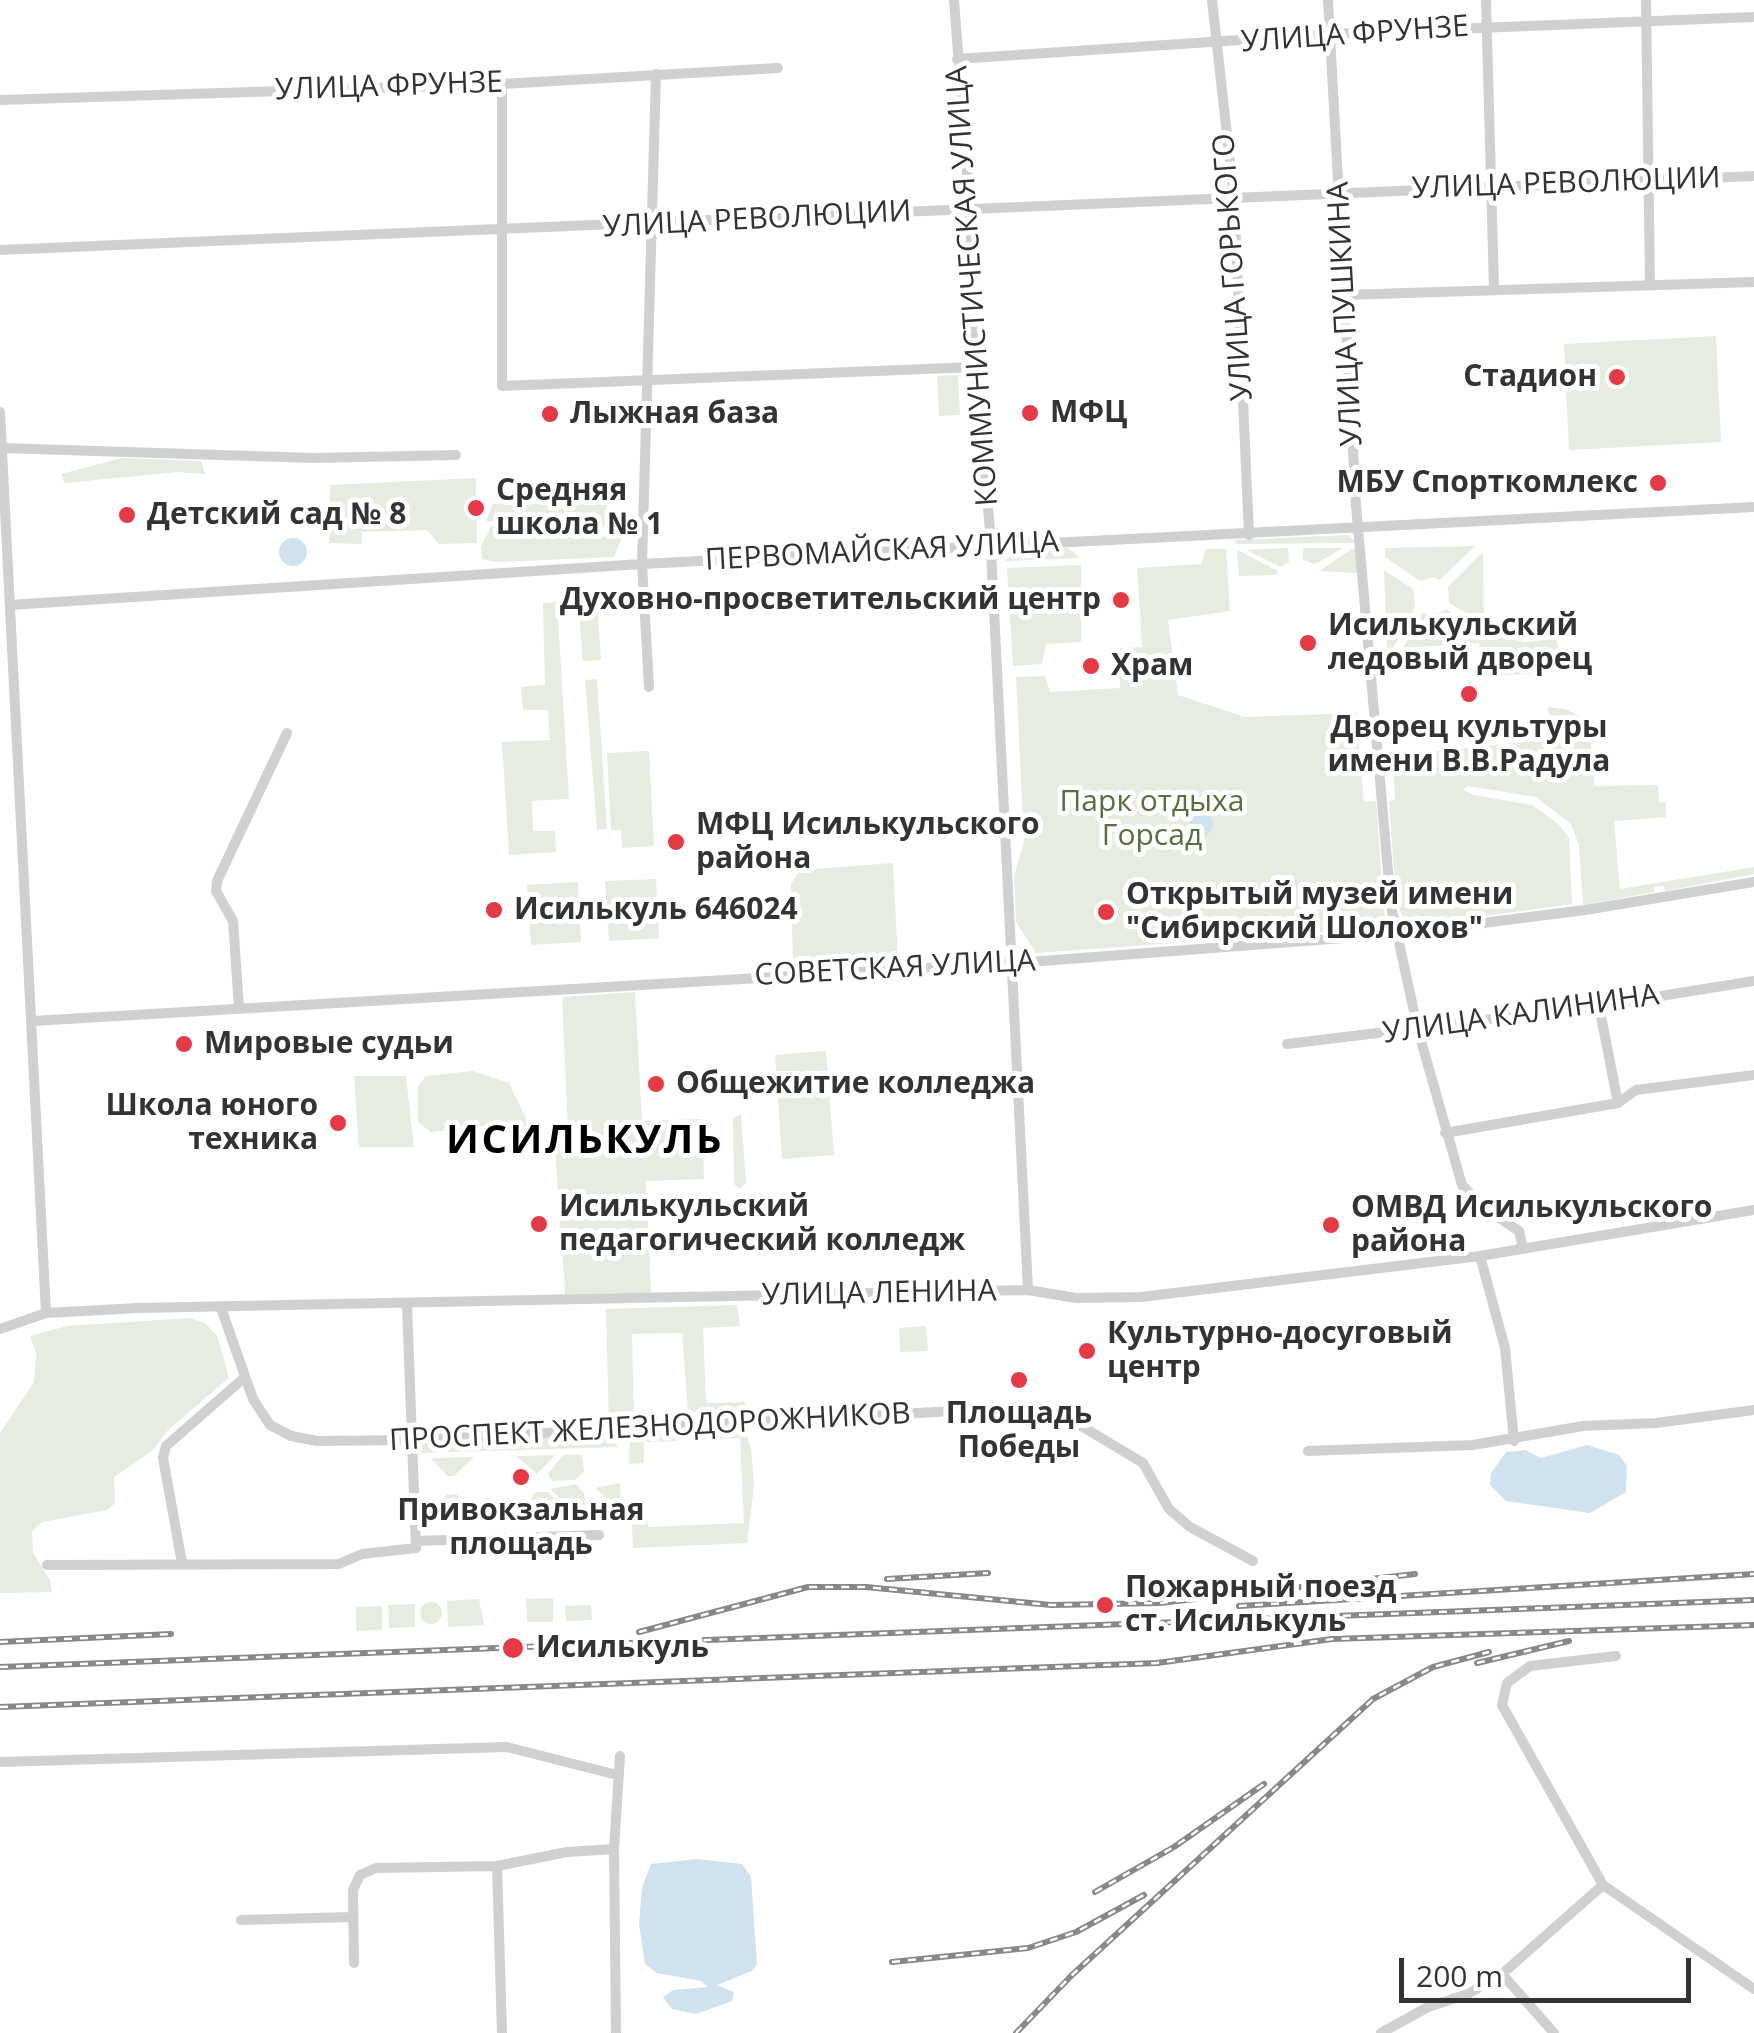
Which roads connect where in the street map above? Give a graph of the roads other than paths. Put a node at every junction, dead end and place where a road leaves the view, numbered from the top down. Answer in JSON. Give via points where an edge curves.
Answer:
{"nodes":[{"id":1,"x":954,"y":0,"type":"edge"},
{"id":2,"x":1212,"y":0,"type":"edge"},
{"id":3,"x":1328,"y":0,"type":"edge"},
{"id":4,"x":1486,"y":0,"type":"edge"},
{"id":5,"x":1646,"y":0,"type":"edge"},
{"id":6,"x":1754,"y":17,"type":"edge"},
{"id":7,"x":1646,"y":22,"type":"junction"},
{"id":8,"x":1486,"y":27,"type":"junction"},
{"id":9,"x":1329,"y":34,"type":"junction"},
{"id":10,"x":1215,"y":44,"type":"junction"},
{"id":11,"x":957,"y":59,"type":"junction"},
{"id":12,"x":778,"y":68,"type":"dead end"},
{"id":13,"x":656,"y":74,"type":"junction"},
{"id":14,"x":502,"y":84,"type":"junction"},
{"id":15,"x":0,"y":100,"type":"edge"},
{"id":16,"x":1754,"y":176,"type":"edge"},
{"id":17,"x":1649,"y":180,"type":"junction"},
{"id":18,"x":1489,"y":187,"type":"junction"},
{"id":19,"x":1339,"y":193,"type":"junction"},
{"id":20,"x":1234,"y":198,"type":"junction"},
{"id":21,"x":970,"y":211,"type":"junction"},
{"id":22,"x":650,"y":224,"type":"junction"},
{"id":23,"x":502,"y":231,"type":"junction"},
{"id":24,"x":0,"y":250,"type":"edge"},
{"id":25,"x":1754,"y":282,"type":"edge"},
{"id":26,"x":1650,"y":284,"type":"junction"},
{"id":27,"x":1494,"y":290,"type":"junction"},
{"id":28,"x":1344,"y":294,"type":"junction"},
{"id":29,"x":975,"y":368,"type":"junction"},
{"id":30,"x":646,"y":382,"type":"junction"},
{"id":31,"x":0,"y":412,"type":"edge"},
{"id":32,"x":2,"y":448,"type":"edge"},
{"id":33,"x":456,"y":455,"type":"dead end"},
{"id":34,"x":1754,"y":508,"type":"edge"},
{"id":35,"x":1360,"y":530,"type":"junction"},
{"id":36,"x":1249,"y":535,"type":"junction"},
{"id":37,"x":989,"y":545,"type":"junction"},
{"id":38,"x":4,"y":560,"type":"edge"},
{"id":39,"x":642,"y":564,"type":"junction"},
{"id":40,"x":10,"y":605,"type":"junction"},
{"id":41,"x":649,"y":687,"type":"dead end"},
{"id":42,"x":287,"y":732,"type":"dead end"},
{"id":43,"x":1754,"y":882,"type":"edge"},
{"id":44,"x":1396,"y":934,"type":"junction"},
{"id":45,"x":1009,"y":963,"type":"junction"},
{"id":46,"x":1754,"y":981,"type":"edge"},
{"id":47,"x":1599,"y":1006,"type":"junction"},
{"id":48,"x":239,"y":1008,"type":"junction"},
{"id":49,"x":33,"y":1021,"type":"junction"},
{"id":50,"x":1418,"y":1030,"type":"junction"},
{"id":51,"x":1287,"y":1044,"type":"dead end"},
{"id":52,"x":1754,"y":1076,"type":"edge"},
{"id":53,"x":1618,"y":1103,"type":"junction"},
{"id":54,"x":1445,"y":1133,"type":"junction"},
{"id":55,"x":1754,"y":1210,"type":"edge"},
{"id":56,"x":1523,"y":1248,"type":"junction"},
{"id":57,"x":1480,"y":1256,"type":"junction"},
{"id":58,"x":1028,"y":1290,"type":"junction"},
{"id":59,"x":407,"y":1304,"type":"junction"},
{"id":60,"x":221,"y":1308,"type":"junction"},
{"id":61,"x":46,"y":1313,"type":"junction"},
{"id":62,"x":0,"y":1328,"type":"edge"},
{"id":63,"x":246,"y":1377,"type":"junction"},
{"id":64,"x":1754,"y":1410,"type":"edge"},
{"id":65,"x":412,"y":1440,"type":"junction"},
{"id":66,"x":1514,"y":1440,"type":"junction"},
{"id":67,"x":1308,"y":1451,"type":"dead end"},
{"id":68,"x":599,"y":1535,"type":"dead end"},
{"id":69,"x":416,"y":1544,"type":"junction"},
{"id":70,"x":1253,"y":1561,"type":"dead end"},
{"id":71,"x":182,"y":1563,"type":"junction"},
{"id":72,"x":47,"y":1564,"type":"dead end"},
{"id":73,"x":1616,"y":1656,"type":"dead end"},
{"id":74,"x":620,"y":1756,"type":"dead end"},
{"id":75,"x":0,"y":1762,"type":"edge"},
{"id":76,"x":617,"y":1775,"type":"junction"},
{"id":77,"x":614,"y":1849,"type":"junction"},
{"id":78,"x":498,"y":1866,"type":"junction"},
{"id":79,"x":1603,"y":1885,"type":"junction"},
{"id":80,"x":353,"y":1916,"type":"junction"},
{"id":81,"x":242,"y":1920,"type":"dead end"},
{"id":82,"x":354,"y":1963,"type":"dead end"},
{"id":83,"x":1502,"y":1974,"type":"junction"},
{"id":84,"x":1754,"y":1989,"type":"edge"},
{"id":85,"x":502,"y":2033,"type":"edge"},
{"id":86,"x":616,"y":2033,"type":"edge"},
{"id":87,"x":1381,"y":2033,"type":"edge"},
{"id":88,"x":1554,"y":2033,"type":"edge"}],
"edges":[{"from":1,"to":11,"type":"street","name":"КОММУНИСТИЧЕСКАЯ УЛИЦА"},
{"from":2,"to":10,"type":"street","name":"УЛИЦА ГОРЬКОГО"},
{"from":3,"to":9,"type":"street","name":"УЛИЦА ПУШКИНА"},
{"from":4,"to":8,"type":"street"},
{"from":5,"to":7,"type":"street"},
{"from":6,"to":7,"type":"street","name":"УЛИЦА ФРУНЗЕ"},
{"from":7,"to":8,"type":"street","name":"УЛИЦА ФРУНЗЕ"},
{"from":7,"to":17,"type":"street"},
{"from":8,"to":9,"type":"street","name":"УЛИЦА ФРУНЗЕ"},
{"from":8,"to":18,"type":"street"},
{"from":9,"to":10,"type":"street","name":"УЛИЦА ФРУНЗЕ"},
{"from":9,"to":19,"type":"street","name":"УЛИЦА ПУШКИНА"},
{"from":10,"to":11,"type":"street","name":"УЛИЦА ФРУНЗЕ"},
{"from":10,"to":20,"type":"street","name":"УЛИЦА ГОРЬКОГО"},
{"from":11,"to":21,"type":"street","name":"КОММУНИСТИЧЕСКАЯ УЛИЦА"},
{"from":12,"to":13,"type":"street","name":"УЛИЦА ФРУНЗЕ"},
{"from":13,"to":14,"type":"street","name":"УЛИЦА ФРУНЗЕ"},
{"from":13,"to":22,"type":"street"},
{"from":14,"to":15,"type":"street","name":"УЛИЦА ФРУНЗЕ"},
{"from":14,"to":23,"type":"street"},
{"from":16,"to":17,"type":"street","name":"УЛИЦА РЕВОЛЮЦИИ"},
{"from":17,"to":18,"type":"street","name":"УЛИЦА РЕВОЛЮЦИИ"},
{"from":17,"to":26,"type":"street"},
{"from":18,"to":19,"type":"street","name":"УЛИЦА РЕВОЛЮЦИИ"},
{"from":18,"to":27,"type":"street"},
{"from":19,"to":20,"type":"street","name":"УЛИЦА РЕВОЛЮЦИИ"},
{"from":19,"to":28,"type":"street","name":"УЛИЦА ПУШКИНА"},
{"from":20,"to":21,"type":"street","name":"УЛИЦА РЕВОЛЮЦИИ"},
{"from":20,"to":36,"type":"street","name":"УЛИЦА ГОРЬКОГО"},
{"from":21,"to":22,"type":"street","name":"УЛИЦА РЕВОЛЮЦИИ"},
{"from":21,"to":29,"type":"street","name":"КОММУНИСТИЧЕСКАЯ УЛИЦА"},
{"from":22,"to":23,"type":"street","name":"УЛИЦА РЕВОЛЮЦИИ"},
{"from":22,"to":30,"type":"street"},
{"from":23,"to":24,"type":"street","name":"УЛИЦА РЕВОЛЮЦИИ"},
{"from":23,"to":30,"type":"street","via":[[502,386]]},
{"from":25,"to":26,"type":"street"},
{"from":26,"to":27,"type":"street"},
{"from":27,"to":28,"type":"street"},
{"from":28,"to":35,"type":"street","name":"УЛИЦА ПУШКИНА"},
{"from":29,"to":30,"type":"street"},
{"from":29,"to":37,"type":"street","name":"КОММУНИСТИЧЕСКАЯ УЛИЦА"},
{"from":30,"to":39,"type":"street"},
{"from":31,"to":32,"type":"street"},
{"from":32,"to":33,"type":"street","via":[[314,458]]},
{"from":32,"to":38,"type":"street"},
{"from":34,"to":35,"type":"street","name":"ПЕРВОМАЙСКАЯ УЛИЦА"},
{"from":35,"to":36,"type":"street","name":"ПЕРВОМАЙСКАЯ УЛИЦА"},
{"from":35,"to":44,"type":"street","name":"УЛИЦА ПУШКИНА"},
{"from":36,"to":37,"type":"street","name":"ПЕРВОМАЙСКАЯ УЛИЦА"},
{"from":37,"to":39,"type":"street","name":"ПЕРВОМАЙСКАЯ УЛИЦА"},
{"from":37,"to":45,"type":"street","name":"КОММУНИСТИЧЕСКАЯ УЛИЦА"},
{"from":38,"to":40,"type":"street"},
{"from":39,"to":40,"type":"street","name":"ПЕРВОМАЙСКАЯ УЛИЦА"},
{"from":39,"to":41,"type":"street"},
{"from":40,"to":49,"type":"street"},
{"from":42,"to":48,"type":"street","via":[[217,881],[234,920]]},
{"from":43,"to":44,"type":"street","name":"СОВЕТСКАЯ УЛИЦА"},
{"from":44,"to":45,"type":"street","name":"СОВЕТСКАЯ УЛИЦА"},
{"from":44,"to":50,"type":"street","name":"УЛИЦА ПУШКИНА"},
{"from":45,"to":48,"type":"street","name":"СОВЕТСКАЯ УЛИЦА"},
{"from":45,"to":58,"type":"street","name":"КОММУНИСТИЧЕСКАЯ УЛИЦА"},
{"from":46,"to":47,"type":"street","name":"УЛИЦА КАЛИНИНА"},
{"from":47,"to":50,"type":"street","name":"УЛИЦА КАЛИНИНА"},
{"from":47,"to":53,"type":"street"},
{"from":48,"to":49,"type":"street","name":"СОВЕТСКАЯ УЛИЦА"},
{"from":49,"to":61,"type":"street"},
{"from":50,"to":51,"type":"street","name":"УЛИЦА КАЛИНИНА"},
{"from":50,"to":54,"type":"street","name":"УЛИЦА ПУШКИНА"},
{"from":52,"to":53,"type":"street","via":[[1636,1090]]},
{"from":53,"to":54,"type":"street"},
{"from":54,"to":56,"type":"street","name":"УЛИЦА ПУШКИНА","via":[[1470,1196],[1519,1232]]},
{"from":55,"to":56,"type":"street","name":"УЛИЦА ЛЕНИНА"},
{"from":56,"to":57,"type":"street","name":"УЛИЦА ЛЕНИНА"},
{"from":57,"to":58,"type":"street","name":"УЛИЦА ЛЕНИНА","via":[[1140,1297]]},
{"from":57,"to":66,"type":"street","via":[[1505,1348]]},
{"from":58,"to":59,"type":"street","name":"УЛИЦА ЛЕНИНА"},
{"from":59,"to":60,"type":"street","name":"УЛИЦА ЛЕНИНА"},
{"from":59,"to":65,"type":"street"},
{"from":60,"to":61,"type":"street","name":"УЛИЦА ЛЕНИНА"},
{"from":60,"to":63,"type":"street","name":"ПРОСПЕКТ ЖЕЛЕЗНОДОРОЖНИКОВ"},
{"from":61,"to":62,"type":"street","name":"УЛИЦА ЛЕНИНА"},
{"from":63,"to":65,"type":"street","name":"ПРОСПЕКТ ЖЕЛЕЗНОДОРОЖНИКОВ","via":[[270,1425],[291,1436]]},
{"from":63,"to":71,"type":"street","via":[[166,1446]]},
{"from":64,"to":66,"type":"street","via":[[1582,1426]]},
{"from":65,"to":69,"type":"street"},
{"from":65,"to":70,"type":"street","name":"ПРОСПЕКТ ЖЕЛЕЗНОДОРОЖНИКОВ","via":[[1048,1406],[1142,1463],[1190,1528]]},
{"from":66,"to":67,"type":"street"},
{"from":68,"to":69,"type":"street"},
{"from":69,"to":71,"type":"street","via":[[410,1552],[362,1554],[339,1564]]},
{"from":71,"to":72,"type":"street"},
{"from":73,"to":79,"type":"street","via":[[1530,1666],[1502,1694],[1507,1718]]},
{"from":74,"to":76,"type":"street"},
{"from":75,"to":76,"type":"street","via":[[507,1747]]},
{"from":76,"to":77,"type":"street"},
{"from":77,"to":78,"type":"street"},
{"from":77,"to":86,"type":"street"},
{"from":78,"to":80,"type":"street","via":[[376,1868],[352,1890]]},
{"from":78,"to":85,"type":"street"},
{"from":79,"to":83,"type":"street"},
{"from":79,"to":84,"type":"street"},
{"from":80,"to":81,"type":"street"},
{"from":80,"to":82,"type":"street"},
{"from":83,"to":87,"type":"street"},
{"from":83,"to":88,"type":"street"}]}
